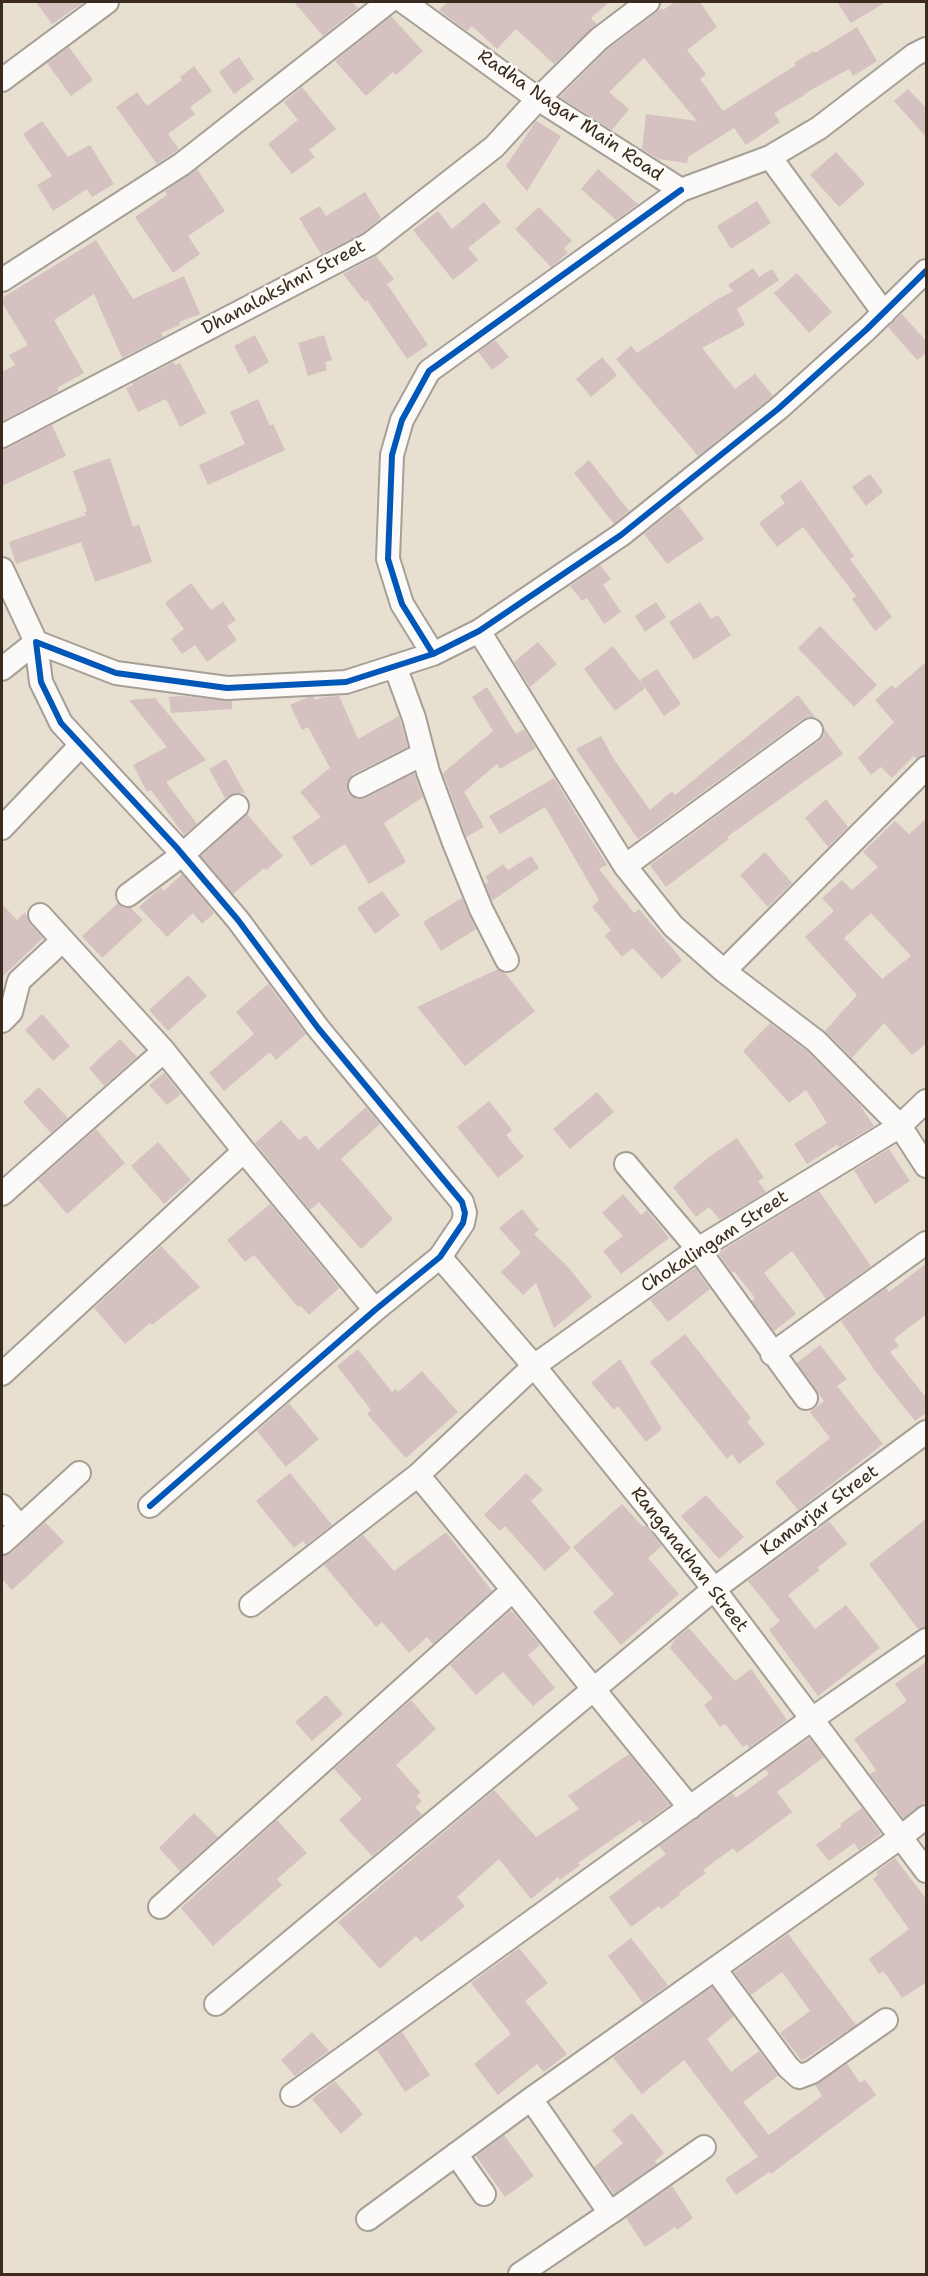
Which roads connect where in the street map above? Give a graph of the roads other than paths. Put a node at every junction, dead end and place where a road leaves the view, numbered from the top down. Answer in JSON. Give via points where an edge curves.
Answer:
{"nodes":[{"id":1,"x":107,"y":2,"type":"edge"},
{"id":2,"x":388,"y":2,"type":"edge"},
{"id":3,"x":648,"y":2,"type":"edge"},
{"id":4,"x":418,"y":5,"type":"edge"},
{"id":5,"x":927,"y":49,"type":"edge"},
{"id":6,"x":2,"y":80,"type":"edge"},
{"id":7,"x":538,"y":99,"type":"junction"},
{"id":8,"x":770,"y":158,"type":"junction"},
{"id":9,"x":681,"y":190,"type":"junction"},
{"id":10,"x":927,"y":272,"type":"edge"},
{"id":11,"x":2,"y":280,"type":"edge"},
{"id":12,"x":884,"y":313,"type":"junction"},
{"id":13,"x":2,"y":436,"type":"edge"},
{"id":14,"x":2,"y":569,"type":"edge"},
{"id":15,"x":479,"y":631,"type":"junction"},
{"id":16,"x":36,"y":642,"type":"junction"},
{"id":17,"x":433,"y":654,"type":"junction"},
{"id":18,"x":395,"y":666,"type":"junction"},
{"id":19,"x":2,"y":669,"type":"edge"},
{"id":20,"x":812,"y":730,"type":"dead end"},
{"id":21,"x":81,"y":745,"type":"junction"},
{"id":22,"x":423,"y":754,"type":"junction"},
{"id":23,"x":927,"y":768,"type":"edge"},
{"id":24,"x":360,"y":786,"type":"dead end"},
{"id":25,"x":237,"y":806,"type":"dead end"},
{"id":26,"x":2,"y":828,"type":"edge"},
{"id":27,"x":182,"y":855,"type":"junction"},
{"id":28,"x":625,"y":866,"type":"junction"},
{"id":29,"x":128,"y":895,"type":"dead end"},
{"id":30,"x":40,"y":915,"type":"dead end"},
{"id":31,"x":62,"y":941,"type":"junction"},
{"id":32,"x":507,"y":960,"type":"dead end"},
{"id":33,"x":724,"y":971,"type":"junction"},
{"id":34,"x":2,"y":1021,"type":"edge"},
{"id":35,"x":164,"y":1051,"type":"junction"},
{"id":36,"x":927,"y":1101,"type":"edge"},
{"id":37,"x":900,"y":1126,"type":"junction"},
{"id":38,"x":244,"y":1151,"type":"junction"},
{"id":39,"x":626,"y":1164,"type":"dead end"},
{"id":40,"x":927,"y":1166,"type":"edge"},
{"id":41,"x":2,"y":1194,"type":"edge"},
{"id":42,"x":927,"y":1243,"type":"edge"},
{"id":43,"x":698,"y":1249,"type":"junction"},
{"id":44,"x":440,"y":1257,"type":"junction"},
{"id":45,"x":375,"y":1310,"type":"junction"},
{"id":46,"x":772,"y":1354,"type":"junction"},
{"id":47,"x":534,"y":1366,"type":"junction"},
{"id":48,"x":2,"y":1374,"type":"edge"},
{"id":49,"x":806,"y":1398,"type":"dead end"},
{"id":50,"x":927,"y":1432,"type":"edge"},
{"id":51,"x":79,"y":1473,"type":"dead end"},
{"id":52,"x":418,"y":1475,"type":"junction"},
{"id":53,"x":2,"y":1506,"type":"edge"},
{"id":54,"x":150,"y":1506,"type":"dead end"},
{"id":55,"x":20,"y":1527,"type":"junction"},
{"id":56,"x":2,"y":1543,"type":"edge"},
{"id":57,"x":714,"y":1589,"type":"junction"},
{"id":58,"x":513,"y":1590,"type":"junction"},
{"id":59,"x":251,"y":1605,"type":"dead end"},
{"id":60,"x":927,"y":1640,"type":"edge"},
{"id":61,"x":593,"y":1690,"type":"junction"},
{"id":62,"x":812,"y":1719,"type":"junction"},
{"id":63,"x":690,"y":1808,"type":"junction"},
{"id":64,"x":927,"y":1817,"type":"edge"},
{"id":65,"x":901,"y":1837,"type":"junction"},
{"id":66,"x":927,"y":1871,"type":"edge"},
{"id":67,"x":160,"y":1907,"type":"dead end"},
{"id":68,"x":715,"y":1969,"type":"junction"},
{"id":69,"x":216,"y":2004,"type":"dead end"},
{"id":70,"x":886,"y":2020,"type":"dead end"},
{"id":71,"x":292,"y":2096,"type":"dead end"},
{"id":72,"x":531,"y":2098,"type":"junction"},
{"id":73,"x":704,"y":2147,"type":"dead end"},
{"id":74,"x":456,"y":2154,"type":"junction"},
{"id":75,"x":484,"y":2194,"type":"dead end"},
{"id":76,"x":610,"y":2213,"type":"junction"},
{"id":77,"x":368,"y":2219,"type":"dead end"},
{"id":78,"x":520,"y":2274,"type":"edge"}],
"edges":[{"from":1,"to":6,"type":"street"},
{"from":2,"to":11,"type":"street","via":[[182,164]]},
{"from":3,"to":7,"type":"street","name":"Dhanalakshmi Street","via":[[598,39]]},
{"from":4,"to":7,"type":"street","name":"Radha Nagar Main Road"},
{"from":5,"to":8,"type":"street","name":"Radha Nagar Main Road","via":[[819,128]]},
{"from":7,"to":9,"type":"street","name":"Radha Nagar Main Road"},
{"from":7,"to":13,"type":"street","name":"Dhanalakshmi Street","via":[[494,147],[370,244]]},
{"from":8,"to":9,"type":"street","name":"Radha Nagar Main Road"},
{"from":8,"to":12,"type":"street"},
{"from":9,"to":17,"type":"street","via":[[429,371],[402,420],[392,454],[388,559],[402,604]]},
{"from":10,"to":12,"type":"street"},
{"from":12,"to":15,"type":"street","via":[[778,409],[621,535]]},
{"from":14,"to":16,"type":"street"},
{"from":15,"to":17,"type":"street"},
{"from":15,"to":28,"type":"street"},
{"from":16,"to":18,"type":"street","via":[[116,673],[227,687],[346,682]]},
{"from":16,"to":19,"type":"street"},
{"from":16,"to":21,"type":"street","via":[[41,681],[49,702]]},
{"from":17,"to":18,"type":"street"},
{"from":18,"to":22,"type":"street"},
{"from":20,"to":28,"type":"street"},
{"from":21,"to":26,"type":"street"},
{"from":21,"to":27,"type":"street"},
{"from":22,"to":24,"type":"street"},
{"from":22,"to":32,"type":"street","via":[[481,909]]},
{"from":23,"to":33,"type":"street"},
{"from":25,"to":27,"type":"street"},
{"from":27,"to":29,"type":"street"},
{"from":27,"to":44,"type":"street","via":[[462,1202],[463,1223]]},
{"from":28,"to":33,"type":"street","via":[[673,926]]},
{"from":30,"to":31,"type":"street"},
{"from":31,"to":34,"type":"street","via":[[19,981],[11,1012]]},
{"from":31,"to":35,"type":"street"},
{"from":33,"to":37,"type":"street","via":[[816,1041]]},
{"from":35,"to":38,"type":"street"},
{"from":35,"to":41,"type":"street"},
{"from":36,"to":37,"type":"street","name":"Chokalingam Street"},
{"from":37,"to":40,"type":"street"},
{"from":37,"to":43,"type":"street","name":"Chokalingam Street"},
{"from":38,"to":45,"type":"street"},
{"from":38,"to":48,"type":"street"},
{"from":39,"to":43,"type":"street"},
{"from":42,"to":46,"type":"street"},
{"from":43,"to":46,"type":"street"},
{"from":43,"to":47,"type":"street","name":"Chokalingam Street"},
{"from":44,"to":45,"type":"street"},
{"from":44,"to":47,"type":"street","name":"Ranganathan Street"},
{"from":45,"to":54,"type":"street"},
{"from":46,"to":49,"type":"street"},
{"from":47,"to":52,"type":"street","name":"Chokalingam Street"},
{"from":47,"to":57,"type":"street","name":"Ranganathan Street"},
{"from":50,"to":57,"type":"street","name":"Kamarjar Street"},
{"from":51,"to":55,"type":"street"},
{"from":52,"to":58,"type":"street"},
{"from":52,"to":59,"type":"street","name":"Chokalingam Street"},
{"from":53,"to":55,"type":"street"},
{"from":55,"to":56,"type":"street"},
{"from":57,"to":61,"type":"street","name":"Kamarjar Street"},
{"from":57,"to":62,"type":"street","name":"Ranganathan Street"},
{"from":58,"to":61,"type":"street"},
{"from":58,"to":67,"type":"street"},
{"from":60,"to":62,"type":"street"},
{"from":61,"to":63,"type":"street"},
{"from":61,"to":69,"type":"street","name":"Kamarjar Street"},
{"from":62,"to":63,"type":"street"},
{"from":62,"to":65,"type":"street","name":"Ranganathan Street"},
{"from":63,"to":71,"type":"street"},
{"from":64,"to":65,"type":"street"},
{"from":65,"to":66,"type":"street","name":"Ranganathan Street"},
{"from":65,"to":68,"type":"street"},
{"from":68,"to":70,"type":"street","via":[[799,2078]]},
{"from":68,"to":72,"type":"street"},
{"from":72,"to":74,"type":"street"},
{"from":72,"to":76,"type":"street"},
{"from":73,"to":76,"type":"street"},
{"from":74,"to":75,"type":"street"},
{"from":74,"to":77,"type":"street"},
{"from":76,"to":78,"type":"street"}]}
